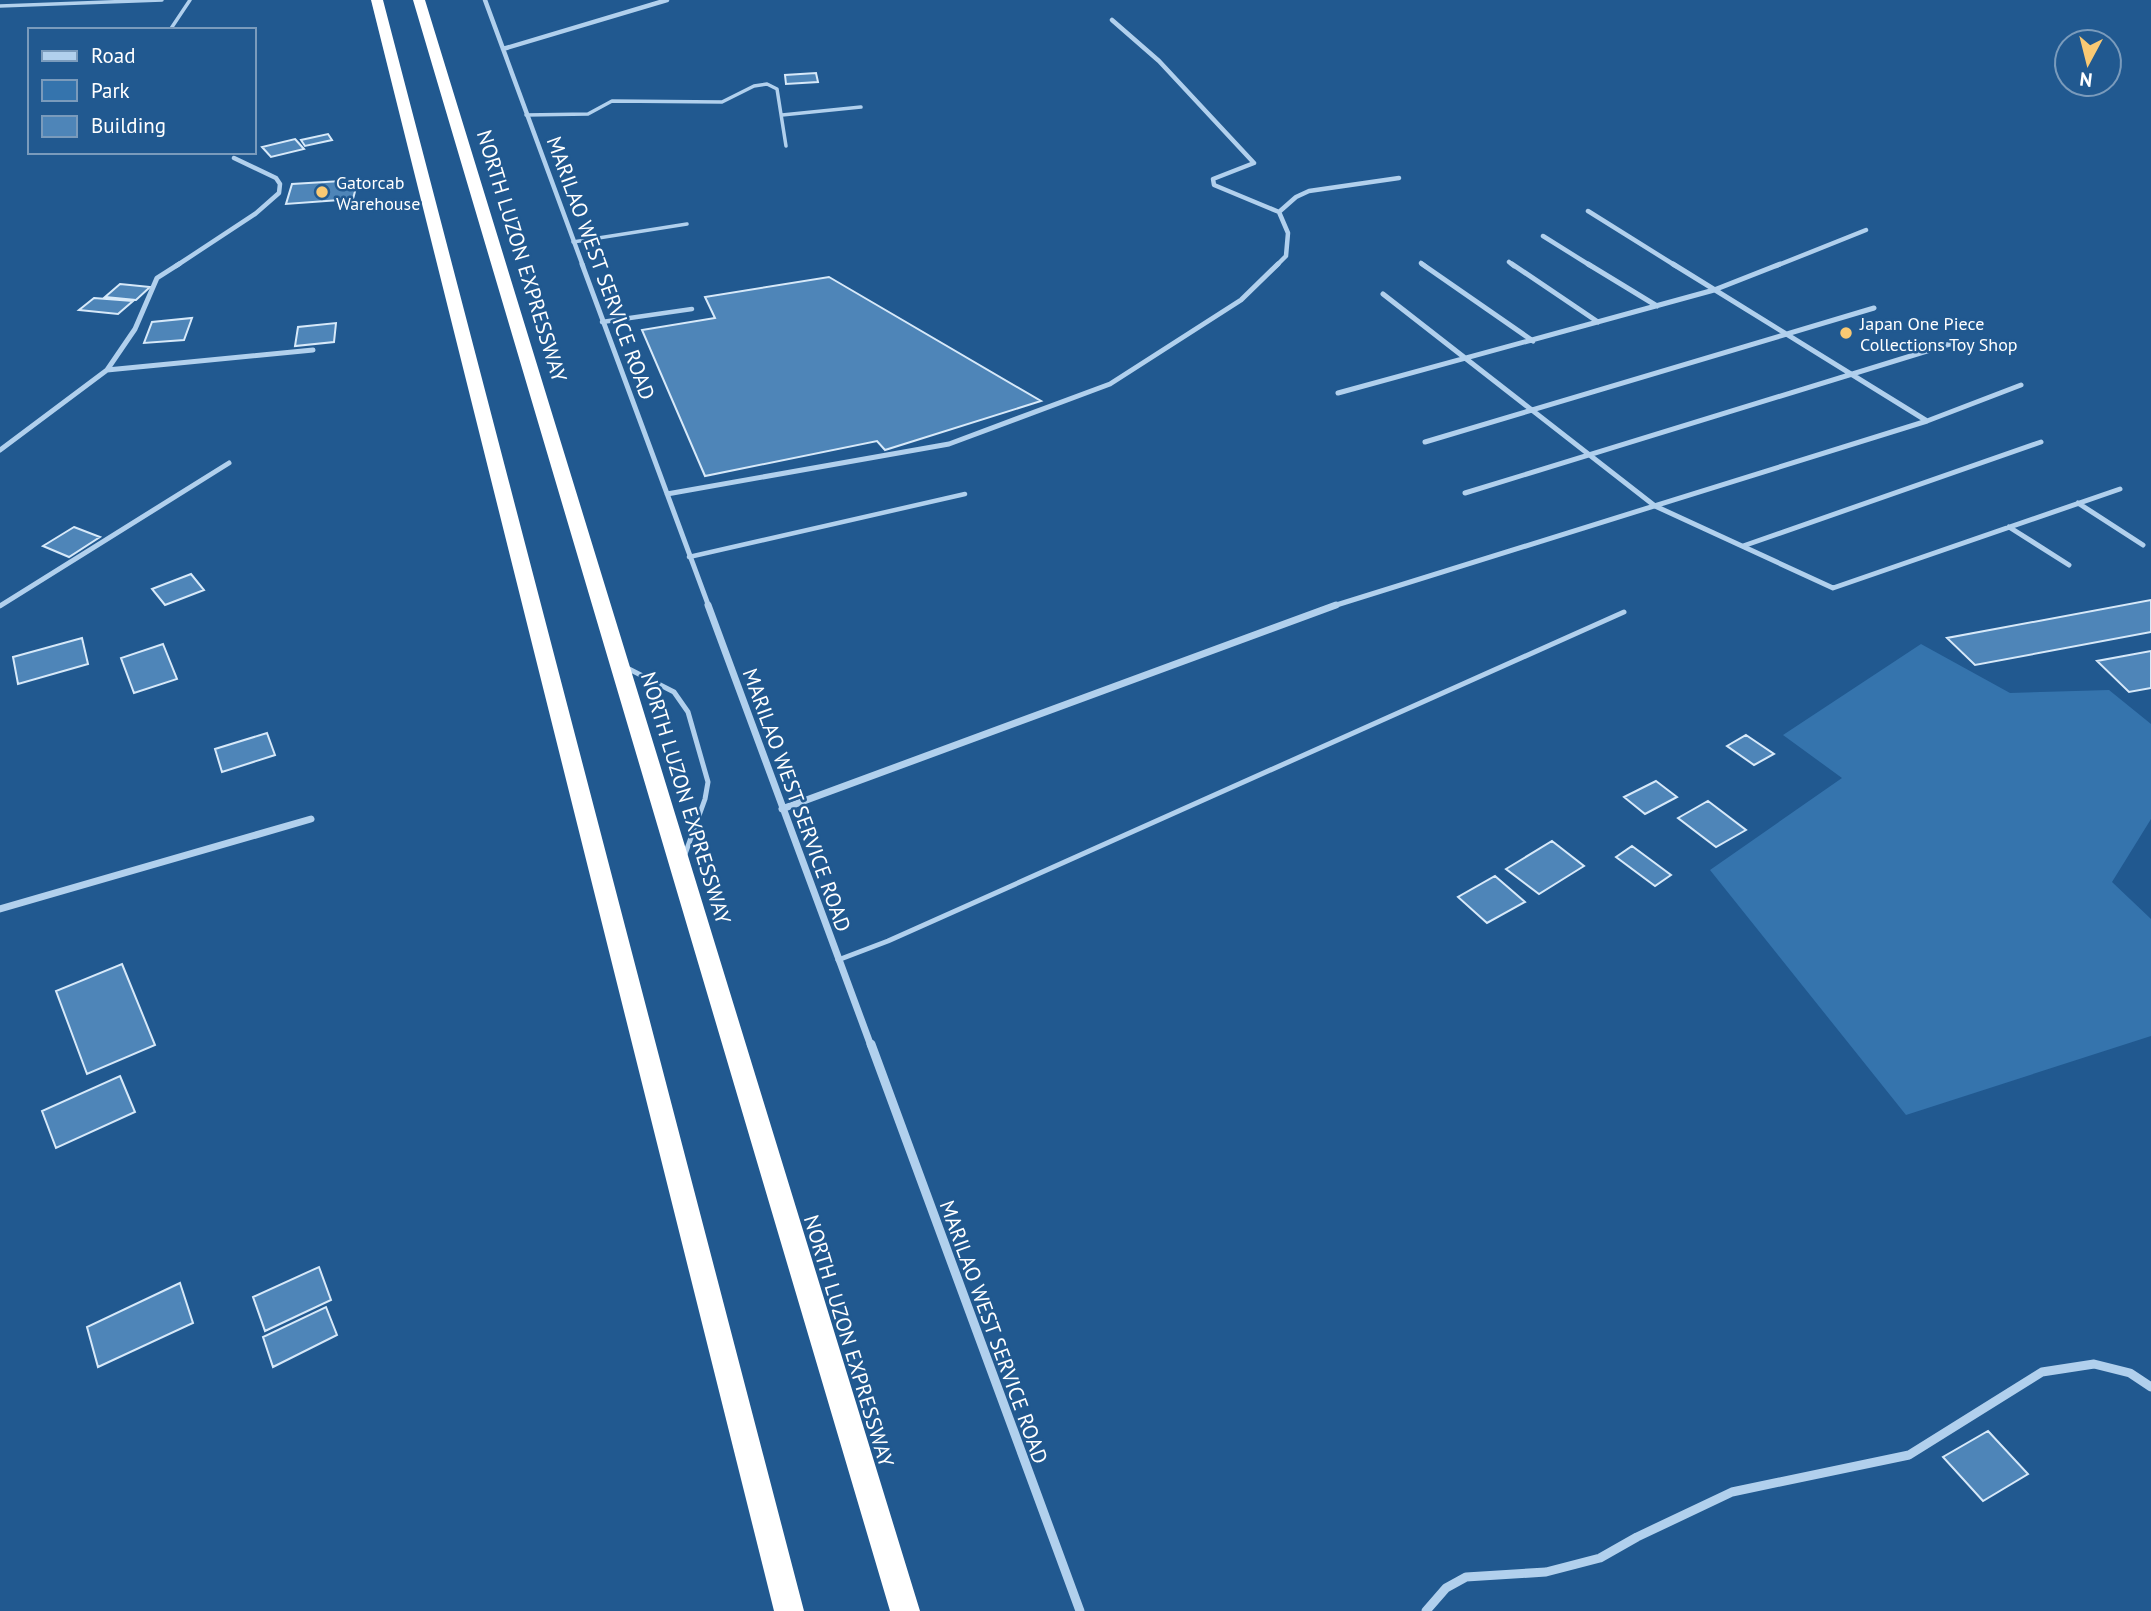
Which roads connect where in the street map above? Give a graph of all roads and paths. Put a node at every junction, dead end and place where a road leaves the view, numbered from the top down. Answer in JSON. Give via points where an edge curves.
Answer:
{"nodes":[{"id":1,"x":162,"y":0,"type":"edge"},
{"id":2,"x":190,"y":0,"type":"edge"},
{"id":3,"x":377,"y":0,"type":"edge"},
{"id":4,"x":419,"y":0,"type":"edge"},
{"id":5,"x":485,"y":0,"type":"edge"},
{"id":6,"x":667,"y":0,"type":"edge"},
{"id":7,"x":0,"y":6,"type":"edge"},
{"id":8,"x":1112,"y":20,"type":"dead end"},
{"id":9,"x":171,"y":28,"type":"edge"},
{"id":10,"x":503,"y":49,"type":"junction"},
{"id":11,"x":861,"y":107,"type":"dead end"},
{"id":12,"x":526,"y":115,"type":"junction"},
{"id":13,"x":782,"y":115,"type":"junction"},
{"id":14,"x":786,"y":146,"type":"dead end"},
{"id":15,"x":234,"y":158,"type":"dead end"},
{"id":16,"x":1399,"y":178,"type":"dead end"},
{"id":17,"x":1588,"y":211,"type":"dead end"},
{"id":18,"x":1279,"y":212,"type":"junction"},
{"id":19,"x":687,"y":224,"type":"dead end"},
{"id":20,"x":1866,"y":230,"type":"dead end"},
{"id":21,"x":1543,"y":236,"type":"dead end"},
{"id":22,"x":573,"y":242,"type":"junction"},
{"id":23,"x":1509,"y":262,"type":"dead end"},
{"id":24,"x":1421,"y":263,"type":"dead end"},
{"id":25,"x":1714,"y":290,"type":"junction"},
{"id":26,"x":1383,"y":294,"type":"dead end"},
{"id":27,"x":1657,"y":306,"type":"junction"},
{"id":28,"x":1874,"y":308,"type":"dead end"},
{"id":29,"x":692,"y":309,"type":"dead end"},
{"id":30,"x":602,"y":322,"type":"junction"},
{"id":31,"x":1598,"y":322,"type":"junction"},
{"id":32,"x":1787,"y":335,"type":"junction"},
{"id":33,"x":1533,"y":341,"type":"junction"},
{"id":34,"x":1953,"y":343,"type":"dead end"},
{"id":35,"x":313,"y":350,"type":"dead end"},
{"id":36,"x":1467,"y":359,"type":"junction"},
{"id":37,"x":107,"y":370,"type":"junction"},
{"id":38,"x":1851,"y":374,"type":"junction"},
{"id":39,"x":2021,"y":385,"type":"dead end"},
{"id":40,"x":1338,"y":393,"type":"dead end"},
{"id":41,"x":1530,"y":411,"type":"junction"},
{"id":42,"x":1927,"y":422,"type":"junction"},
{"id":43,"x":1425,"y":442,"type":"dead end"},
{"id":44,"x":2041,"y":442,"type":"dead end"},
{"id":45,"x":0,"y":450,"type":"edge"},
{"id":46,"x":1589,"y":455,"type":"junction"},
{"id":47,"x":229,"y":463,"type":"dead end"},
{"id":48,"x":2119,"y":489,"type":"dead end"},
{"id":49,"x":1465,"y":493,"type":"dead end"},
{"id":50,"x":965,"y":494,"type":"dead end"},
{"id":51,"x":667,"y":495,"type":"junction"},
{"id":52,"x":2078,"y":503,"type":"junction"},
{"id":53,"x":1655,"y":506,"type":"junction"},
{"id":54,"x":2009,"y":527,"type":"junction"},
{"id":55,"x":2143,"y":545,"type":"dead end"},
{"id":56,"x":1743,"y":546,"type":"junction"},
{"id":57,"x":689,"y":557,"type":"junction"},
{"id":58,"x":2069,"y":565,"type":"dead end"},
{"id":59,"x":0,"y":606,"type":"edge"},
{"id":60,"x":1624,"y":612,"type":"dead end"},
{"id":61,"x":620,"y":665,"type":"junction"},
{"id":62,"x":782,"y":809,"type":"junction"},
{"id":63,"x":312,"y":819,"type":"dead end"},
{"id":64,"x":680,"y":866,"type":"junction"},
{"id":65,"x":0,"y":909,"type":"edge"},
{"id":66,"x":838,"y":960,"type":"junction"},
{"id":67,"x":2151,"y":1387,"type":"edge"},
{"id":68,"x":789,"y":1611,"type":"edge"},
{"id":69,"x":905,"y":1611,"type":"edge"},
{"id":70,"x":1080,"y":1611,"type":"edge"},
{"id":71,"x":1426,"y":1611,"type":"edge"}],
"edges":[{"from":1,"to":7,"type":"lane"},
{"from":2,"to":9,"type":"lane"},
{"from":3,"to":68,"type":"highway"},
{"from":4,"to":61,"type":"highway","name":"NORTH LUZON EXPRESSWAY"},
{"from":5,"to":10,"type":"street","name":"MARILAO WEST SERVICE ROAD"},
{"from":6,"to":10,"type":"street"},
{"from":8,"to":18,"type":"street","via":[[1159,61],[1254,163],[1213,179],[1214,185]]},
{"from":10,"to":12,"type":"street","name":"MARILAO WEST SERVICE ROAD"},
{"from":11,"to":13,"type":"lane"},
{"from":12,"to":13,"type":"lane","via":[[589,114],[611,101],[722,102],[767,84],[777,89]]},
{"from":12,"to":22,"type":"street","name":"MARILAO WEST SERVICE ROAD"},
{"from":13,"to":14,"type":"lane"},
{"from":15,"to":37,"type":"street","via":[[276,178],[279,192],[255,214],[157,278],[135,329]]},
{"from":16,"to":18,"type":"street","via":[[1309,191]]},
{"from":17,"to":25,"type":"street"},
{"from":18,"to":51,"type":"street","via":[[1288,233],[1286,256],[1241,300],[1110,384],[949,444]]},
{"from":19,"to":22,"type":"lane"},
{"from":20,"to":25,"type":"street"},
{"from":21,"to":27,"type":"street"},
{"from":22,"to":30,"type":"street","name":"MARILAO WEST SERVICE ROAD"},
{"from":23,"to":31,"type":"street"},
{"from":24,"to":33,"type":"street"},
{"from":25,"to":27,"type":"street"},
{"from":25,"to":32,"type":"street"},
{"from":26,"to":36,"type":"street"},
{"from":27,"to":31,"type":"street"},
{"from":28,"to":32,"type":"street"},
{"from":29,"to":30,"type":"lane"},
{"from":30,"to":51,"type":"street","name":"MARILAO WEST SERVICE ROAD"},
{"from":31,"to":33,"type":"street"},
{"from":32,"to":38,"type":"street"},
{"from":32,"to":41,"type":"street"},
{"from":33,"to":36,"type":"street"},
{"from":34,"to":38,"type":"street"},
{"from":35,"to":37,"type":"street"},
{"from":36,"to":40,"type":"street"},
{"from":36,"to":41,"type":"street"},
{"from":37,"to":45,"type":"street"},
{"from":38,"to":42,"type":"street"},
{"from":38,"to":46,"type":"street"},
{"from":39,"to":42,"type":"street"},
{"from":41,"to":43,"type":"street"},
{"from":41,"to":46,"type":"street"},
{"from":42,"to":53,"type":"street"},
{"from":44,"to":56,"type":"street"},
{"from":46,"to":49,"type":"street"},
{"from":46,"to":53,"type":"street"},
{"from":47,"to":59,"type":"street"},
{"from":48,"to":52,"type":"street"},
{"from":50,"to":57,"type":"lane"},
{"from":51,"to":57,"type":"street","name":"MARILAO WEST SERVICE ROAD"},
{"from":52,"to":54,"type":"street"},
{"from":52,"to":55,"type":"street"},
{"from":53,"to":56,"type":"street"},
{"from":53,"to":62,"type":"street","via":[[1300,616]]},
{"from":54,"to":56,"type":"street","via":[[1833,588]]},
{"from":54,"to":58,"type":"street"},
{"from":57,"to":62,"type":"street","name":"MARILAO WEST SERVICE ROAD"},
{"from":60,"to":66,"type":"lane"},
{"from":61,"to":64,"type":"highway","name":"NORTH LUZON EXPRESSWAY"},
{"from":61,"to":64,"type":"lane","via":[[674,692],[688,712],[708,782]]},
{"from":62,"to":66,"type":"street","name":"MARILAO WEST SERVICE ROAD"},
{"from":63,"to":65,"type":"street"},
{"from":64,"to":69,"type":"highway","name":"NORTH LUZON EXPRESSWAY"},
{"from":66,"to":70,"type":"street","name":"MARILAO WEST SERVICE ROAD"},
{"from":67,"to":71,"type":"street","via":[[2130,1373],[2094,1364],[2042,1372],[1909,1455],[1732,1492],[1600,1558],[1546,1572],[1466,1577],[1446,1588]]}]}
